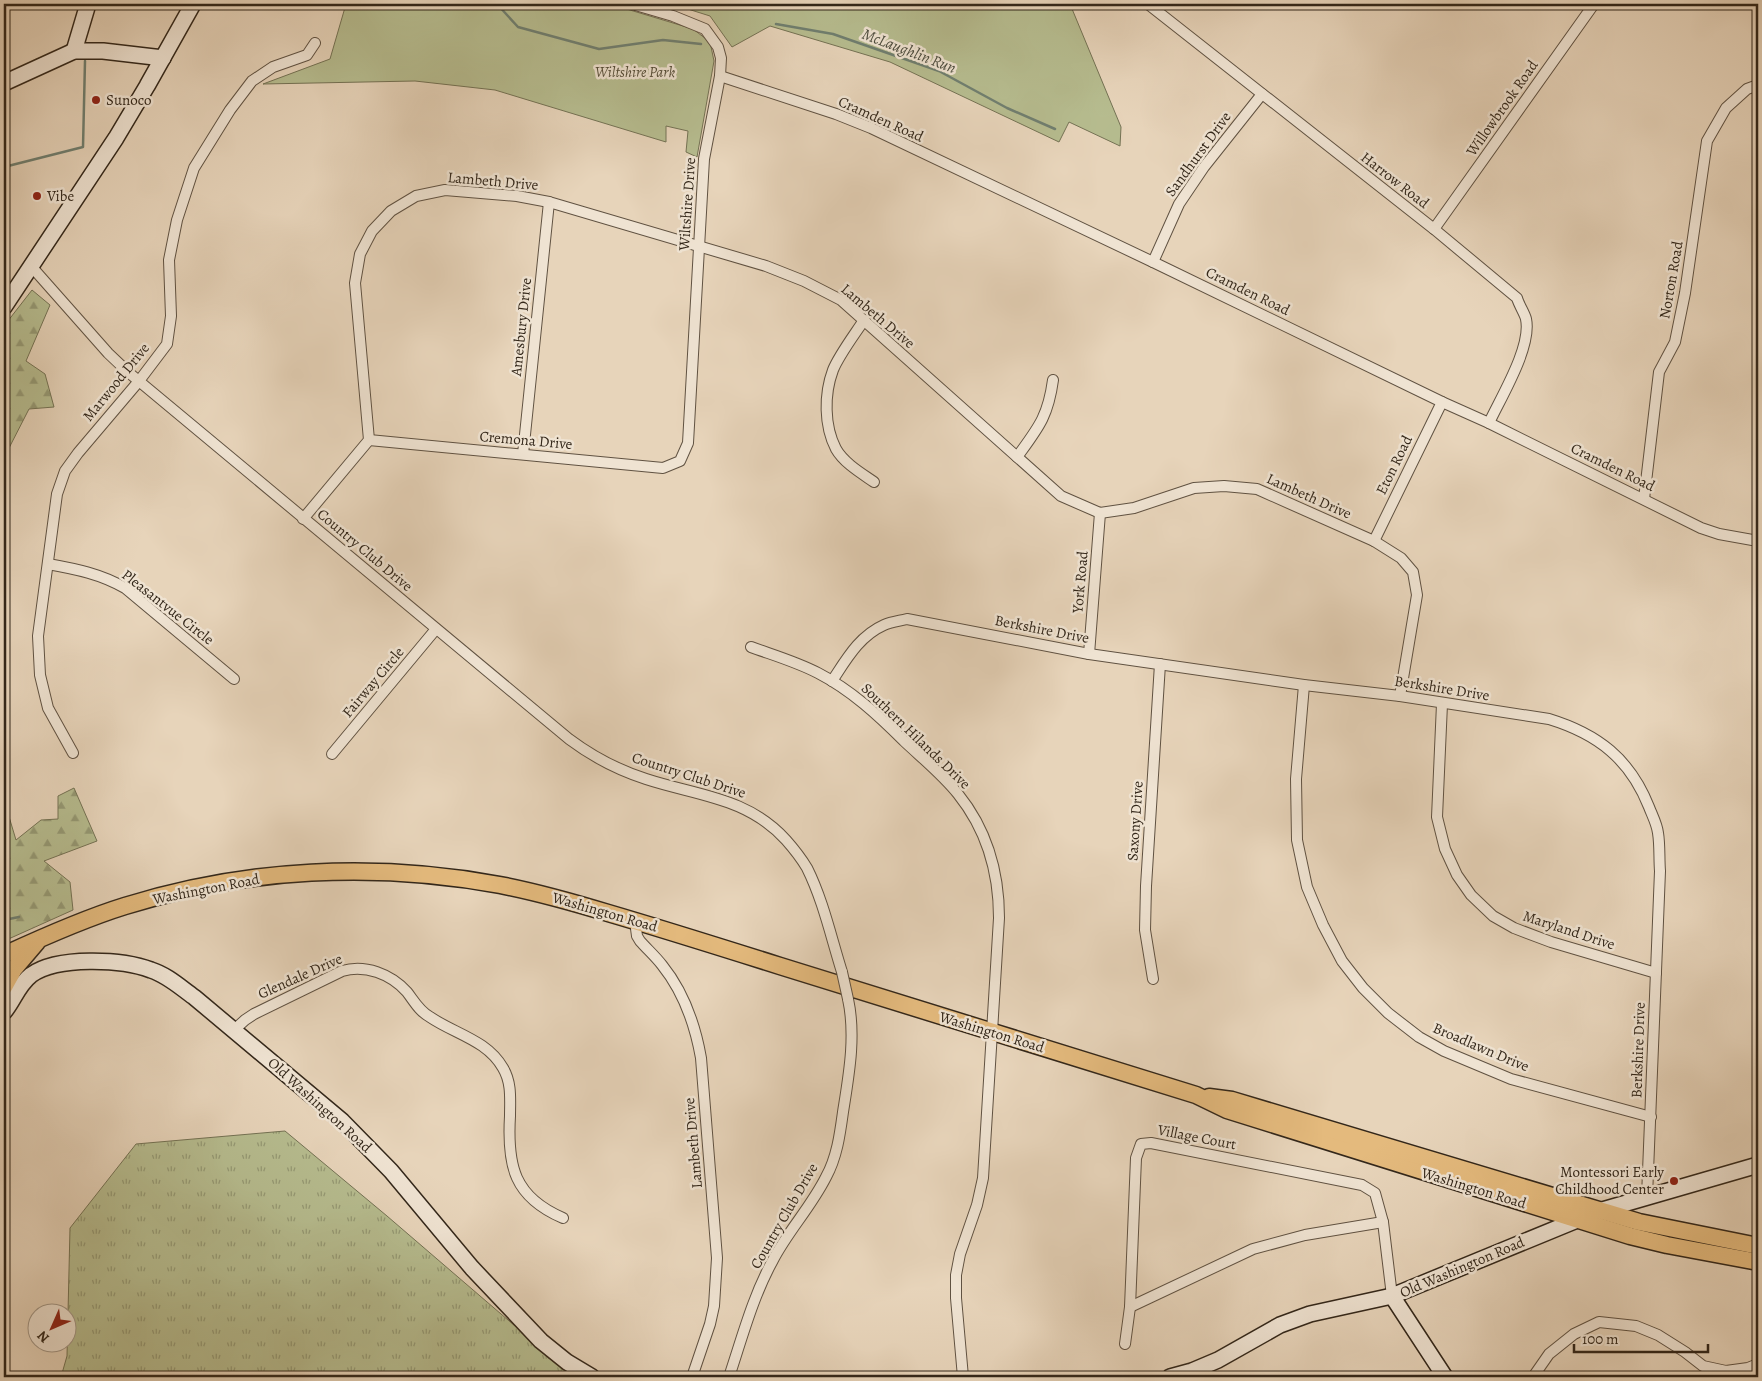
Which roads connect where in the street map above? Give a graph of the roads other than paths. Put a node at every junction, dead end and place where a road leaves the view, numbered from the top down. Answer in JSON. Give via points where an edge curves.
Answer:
{"nodes":[{"id":1,"x":88,"y":4,"type":"edge"},
{"id":2,"x":193,"y":4,"type":"edge"},
{"id":3,"x":632,"y":4,"type":"edge"},
{"id":4,"x":1148,"y":4,"type":"edge"},
{"id":5,"x":1594,"y":4,"type":"edge"},
{"id":6,"x":315,"y":42,"type":"dead end"},
{"id":7,"x":74,"y":51,"type":"junction"},
{"id":8,"x":162,"y":58,"type":"junction"},
{"id":9,"x":720,"y":76,"type":"junction"},
{"id":10,"x":4,"y":84,"type":"edge"},
{"id":11,"x":1758,"y":85,"type":"edge"},
{"id":12,"x":1262,"y":94,"type":"junction"},
{"id":13,"x":548,"y":202,"type":"junction"},
{"id":14,"x":1434,"y":229,"type":"junction"},
{"id":15,"x":699,"y":248,"type":"junction"},
{"id":16,"x":1153,"y":262,"type":"junction"},
{"id":17,"x":31,"y":266,"type":"junction"},
{"id":18,"x":4,"y":307,"type":"edge"},
{"id":19,"x":864,"y":320,"type":"junction"},
{"id":20,"x":1053,"y":380,"type":"dead end"},
{"id":21,"x":139,"y":381,"type":"junction"},
{"id":22,"x":1442,"y":402,"type":"junction"},
{"id":23,"x":1489,"y":423,"type":"junction"},
{"id":24,"x":369,"y":440,"type":"junction"},
{"id":25,"x":523,"y":454,"type":"junction"},
{"id":26,"x":1016,"y":457,"type":"junction"},
{"id":27,"x":680,"y":461,"type":"joint"},
{"id":28,"x":874,"y":482,"type":"dead end"},
{"id":29,"x":1644,"y":499,"type":"junction"},
{"id":30,"x":1100,"y":513,"type":"junction"},
{"id":31,"x":303,"y":519,"type":"junction"},
{"id":32,"x":1374,"y":541,"type":"junction"},
{"id":33,"x":1758,"y":541,"type":"edge"},
{"id":34,"x":48,"y":564,"type":"junction"},
{"id":35,"x":436,"y":629,"type":"junction"},
{"id":36,"x":750,"y":647,"type":"dead end"},
{"id":37,"x":1089,"y":654,"type":"junction"},
{"id":38,"x":1160,"y":664,"type":"junction"},
{"id":39,"x":234,"y":679,"type":"dead end"},
{"id":40,"x":832,"y":681,"type":"junction"},
{"id":41,"x":1304,"y":685,"type":"junction"},
{"id":42,"x":1400,"y":696,"type":"junction"},
{"id":43,"x":1442,"y":704,"type":"junction"},
{"id":44,"x":73,"y":753,"type":"dead end"},
{"id":45,"x":332,"y":754,"type":"dead end"},
{"id":46,"x":635,"y":921,"type":"junction"},
{"id":47,"x":40,"y":939,"type":"junction"},
{"id":48,"x":4,"y":954,"type":"edge"},
{"id":49,"x":1656,"y":972,"type":"junction"},
{"id":50,"x":1153,"y":980,"type":"dead end"},
{"id":51,"x":4,"y":986,"type":"edge"},
{"id":52,"x":4,"y":1012,"type":"edge"},
{"id":53,"x":234,"y":1030,"type":"junction"},
{"id":54,"x":993,"y":1032,"type":"junction"},
{"id":55,"x":1196,"y":1095,"type":"junction"},
{"id":56,"x":1650,"y":1117,"type":"junction"},
{"id":57,"x":1758,"y":1165,"type":"edge"},
{"id":58,"x":1647,"y":1196,"type":"junction"},
{"id":59,"x":1599,"y":1211,"type":"junction"},
{"id":60,"x":563,"y":1218,"type":"dead end"},
{"id":61,"x":1575,"y":1220,"type":"junction"},
{"id":62,"x":1383,"y":1222,"type":"junction"},
{"id":63,"x":1758,"y":1246,"type":"edge"},
{"id":64,"x":1758,"y":1262,"type":"edge"},
{"id":65,"x":1392,"y":1296,"type":"junction"},
{"id":66,"x":1130,"y":1306,"type":"junction"},
{"id":67,"x":1125,"y":1344,"type":"dead end"},
{"id":68,"x":1758,"y":1364,"type":"edge"},
{"id":69,"x":592,"y":1377,"type":"edge"},
{"id":70,"x":692,"y":1377,"type":"edge"},
{"id":71,"x":730,"y":1377,"type":"edge"},
{"id":72,"x":963,"y":1377,"type":"edge"},
{"id":73,"x":1170,"y":1377,"type":"edge"},
{"id":74,"x":1445,"y":1377,"type":"edge"},
{"id":75,"x":1533,"y":1377,"type":"edge"}],
"edges":[{"from":1,"to":7,"type":"street"},
{"from":2,"to":8,"type":"street"},
{"from":3,"to":9,"type":"street","name":"Wiltshire Drive","via":[[705,29],[718,47]]},
{"from":4,"to":12,"type":"street","name":"Harrow Road"},
{"from":5,"to":14,"type":"street","name":"Willowbrook Road"},
{"from":6,"to":21,"type":"street","name":"Marwood Drive","via":[[307,55],[273,67],[252,82],[230,110],[194,168],[177,220],[169,260],[172,316],[167,344]]},
{"from":7,"to":8,"type":"street"},
{"from":7,"to":10,"type":"street"},
{"from":8,"to":17,"type":"street","via":[[116,138]]},
{"from":9,"to":15,"type":"street","name":"Wiltshire Drive","via":[[704,159]]},
{"from":9,"to":16,"type":"street","name":"Cramden Road","via":[[871,128]]},
{"from":11,"to":29,"type":"street","name":"Norton Road","via":[[1747,89],[1726,108],[1707,141],[1675,342],[1659,372]]},
{"from":12,"to":14,"type":"street","name":"Harrow Road"},
{"from":12,"to":16,"type":"street","name":"Sandhurst Drive","via":[[1179,204]]},
{"from":13,"to":15,"type":"street","name":"Lambeth Drive"},
{"from":13,"to":24,"type":"street","name":"Lambeth Drive","via":[[445,190],[416,196],[391,210],[372,230],[360,254],[355,283]]},
{"from":13,"to":25,"type":"street","name":"Amesbury Drive"},
{"from":14,"to":23,"type":"street","name":"Harrow Road","via":[[1516,298],[1526,317],[1527,336],[1522,353]]},
{"from":15,"to":19,"type":"street","name":"Lambeth Drive","via":[[766,266],[804,281],[840,300]]},
{"from":15,"to":27,"type":"street","name":"Wiltshire Drive","via":[[688,443]]},
{"from":16,"to":22,"type":"street","name":"Cramden Road"},
{"from":17,"to":18,"type":"street"},
{"from":17,"to":21,"type":"street","name":"Country Club Drive","via":[[108,353]]},
{"from":19,"to":26,"type":"street","name":"Lambeth Drive"},
{"from":19,"to":28,"type":"street","via":[[834,369],[826,396],[837,450],[849,464]]},
{"from":20,"to":26,"type":"street","via":[[1043,420]]},
{"from":21,"to":31,"type":"street","name":"Country Club Drive"},
{"from":21,"to":34,"type":"street","name":"Marwood Drive","via":[[78,452],[65,472],[58,494]]},
{"from":22,"to":23,"type":"street","name":"Cramden Road"},
{"from":22,"to":32,"type":"street","name":"Eton Road"},
{"from":23,"to":29,"type":"street","name":"Cramden Road"},
{"from":24,"to":25,"type":"street","name":"Cremona Drive"},
{"from":24,"to":31,"type":"street"},
{"from":25,"to":27,"type":"street","name":"Cremona Drive","via":[[662,468]]},
{"from":26,"to":30,"type":"street","name":"Lambeth Drive","via":[[1061,496]]},
{"from":29,"to":33,"type":"street","name":"Cramden Road","via":[[1701,528]]},
{"from":30,"to":32,"type":"street","name":"Lambeth Drive","via":[[1134,508],[1194,488],[1257,489]]},
{"from":30,"to":37,"type":"street","name":"York Road"},
{"from":31,"to":35,"type":"street","name":"Country Club Drive"},
{"from":32,"to":42,"type":"street","name":"Lambeth Drive","via":[[1401,558],[1414,572],[1417,595]]},
{"from":34,"to":39,"type":"street","name":"Pleasantvue Circle","via":[[83,570],[125,588]]},
{"from":34,"to":44,"type":"street","name":"Marwood Drive","via":[[38,636],[40,675],[48,708]]},
{"from":35,"to":45,"type":"street","name":"Fairway Circle"},
{"from":35,"to":71,"type":"street","name":"Country Club Drive","bridge":true,"via":[[584,750],[647,779],[731,802],[759,816],[795,850],[806,866],[842,972],[852,1021],[851,1061],[842,1122],[832,1162],[816,1196],[772,1261]]},
{"from":36,"to":40,"type":"street","name":"Southern Hilands Drive"},
{"from":37,"to":38,"type":"street","name":"Berkshire Drive"},
{"from":37,"to":40,"type":"street","name":"Berkshire Drive","via":[[907,619],[884,625],[870,633]]},
{"from":38,"to":41,"type":"street","name":"Berkshire Drive"},
{"from":38,"to":50,"type":"street","name":"Saxony Drive","via":[[1145,930]]},
{"from":40,"to":54,"type":"street","name":"Southern Hilands Drive","via":[[872,710],[950,786],[967,806],[985,840],[993,862],[999,904]]},
{"from":41,"to":42,"type":"street","name":"Berkshire Drive"},
{"from":41,"to":56,"type":"street","name":"Broadlawn Drive","via":[[1296,779],[1297,840],[1307,887],[1323,925],[1342,961],[1363,988],[1388,1013],[1444,1051],[1511,1079]]},
{"from":42,"to":43,"type":"street","name":"Berkshire Drive"},
{"from":43,"to":49,"type":"street","name":"Maryland Drive","via":[[1438,817],[1445,849],[1471,895],[1493,916],[1514,928]]},
{"from":43,"to":49,"type":"street","name":"Berkshire Drive","via":[[1566,724],[1616,754],[1632,774],[1658,831],[1660,872]]},
{"from":46,"to":47,"type":"main road","name":"Washington Road","via":[[500,885],[414,873],[339,871],[275,876],[178,892],[107,912]]},
{"from":46,"to":54,"type":"main road","name":"Washington Road"},
{"from":46,"to":70,"type":"street","name":"Lambeth Drive","via":[[640,941],[661,964],[684,1001],[701,1058],[716,1264],[710,1324]]},
{"from":47,"to":48,"type":"main road","name":"Washington Road"},
{"from":47,"to":51,"type":"main road"},
{"from":49,"to":56,"type":"street","name":"Berkshire Drive"},
{"from":52,"to":53,"type":"street","name":"Old Washington Road","via":[[20,986],[39,970],[62,963],[105,962],[159,973]]},
{"from":53,"to":60,"type":"street","name":"Glendale Drive","via":[[254,1014],[342,971],[370,970],[391,979],[428,1016],[472,1039],[500,1063],[509,1081],[510,1156],[518,1181],[537,1204]]},
{"from":53,"to":69,"type":"street","name":"Old Washington Road","via":[[312,1094],[367,1146],[472,1268],[541,1341]]},
{"from":54,"to":55,"type":"main road","name":"Washington Road"},
{"from":54,"to":72,"type":"street","name":"Southern Hilands Drive","via":[[983,1178],[956,1275]]},
{"from":55,"to":59,"type":"main road","name":"Washington Road","via":[[1232,1100]]},
{"from":55,"to":61,"type":"main road","name":"Washington Road","via":[[1226,1110]]},
{"from":56,"to":58,"type":"street","name":"Berkshire Drive"},
{"from":57,"to":58,"type":"street","name":"Old Washington Road"},
{"from":58,"to":59,"type":"street","name":"Old Washington Road"},
{"from":59,"to":61,"type":"street","name":"Old Washington Road"},
{"from":59,"to":63,"type":"main road","name":"Washington Road","via":[[1663,1228]]},
{"from":61,"to":64,"type":"main road","name":"Washington Road","via":[[1667,1245]]},
{"from":61,"to":65,"type":"street","name":"Old Washington Road"},
{"from":62,"to":65,"type":"street","name":"Village Court"},
{"from":62,"to":66,"type":"street","via":[[1305,1235],[1253,1249]]},
{"from":62,"to":66,"type":"street","name":"Village Court","via":[[1375,1193],[1362,1185],[1151,1143],[1141,1144],[1136,1158]]},
{"from":65,"to":73,"type":"street","name":"Old Washington Road","via":[[1310,1314],[1280,1325],[1218,1360]]},
{"from":65,"to":74,"type":"street"},
{"from":66,"to":67,"type":"street","name":"Village Court"},
{"from":68,"to":75,"type":"street","via":[[1726,1371],[1703,1366],[1658,1335],[1636,1326],[1599,1322],[1574,1334],[1549,1354]]}]}
